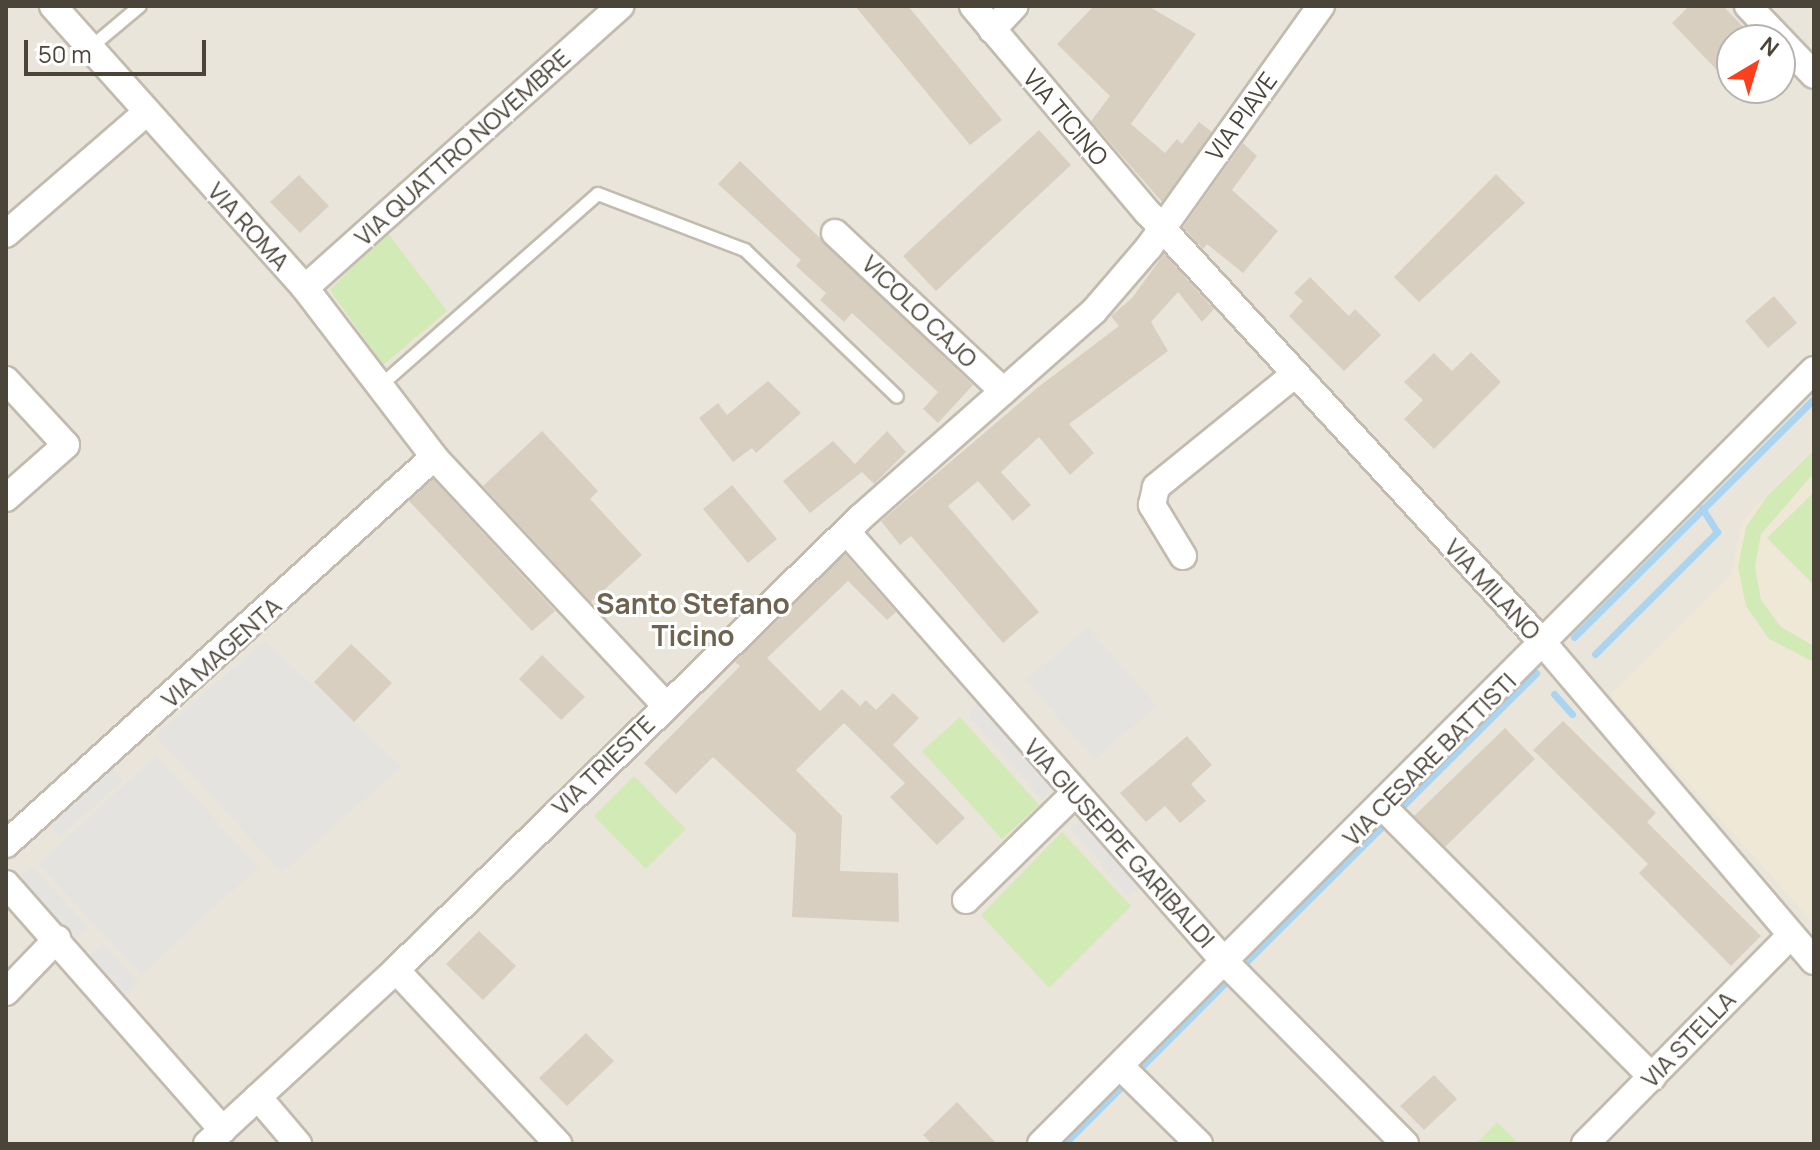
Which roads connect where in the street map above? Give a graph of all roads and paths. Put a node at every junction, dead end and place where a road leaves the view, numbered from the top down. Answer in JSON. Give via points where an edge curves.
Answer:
{"nodes":[{"id":1,"x":53,"y":6,"type":"edge"},
{"id":2,"x":140,"y":6,"type":"edge"},
{"id":3,"x":620,"y":6,"type":"edge"},
{"id":4,"x":973,"y":6,"type":"edge"},
{"id":5,"x":1014,"y":6,"type":"edge"},
{"id":6,"x":1321,"y":6,"type":"edge"},
{"id":7,"x":1748,"y":6,"type":"edge"},
{"id":8,"x":992,"y":30,"type":"junction"},
{"id":9,"x":90,"y":48,"type":"junction"},
{"id":10,"x":1814,"y":75,"type":"edge"},
{"id":11,"x":147,"y":112,"type":"junction"},
{"id":12,"x":1160,"y":226,"type":"junction"},
{"id":13,"x":835,"y":233,"type":"dead end"},
{"id":14,"x":6,"y":234,"type":"edge"},
{"id":15,"x":305,"y":288,"type":"junction"},
{"id":16,"x":1814,"y":370,"type":"edge"},
{"id":17,"x":1294,"y":375,"type":"junction"},
{"id":18,"x":6,"y":380,"type":"edge"},
{"id":19,"x":380,"y":386,"type":"junction"},
{"id":20,"x":1003,"y":391,"type":"junction"},
{"id":21,"x":897,"y":397,"type":"dead end"},
{"id":22,"x":434,"y":457,"type":"junction"},
{"id":23,"x":6,"y":498,"type":"edge"},
{"id":24,"x":847,"y":532,"type":"junction"},
{"id":25,"x":1183,"y":556,"type":"dead end"},
{"id":26,"x":1544,"y":644,"type":"junction"},
{"id":27,"x":665,"y":705,"type":"junction"},
{"id":28,"x":1074,"y":794,"type":"junction"},
{"id":29,"x":1389,"y":813,"type":"junction"},
{"id":30,"x":6,"y":844,"type":"edge"},
{"id":31,"x":6,"y":884,"type":"edge"},
{"id":32,"x":966,"y":900,"type":"dead end"},
{"id":33,"x":1791,"y":935,"type":"junction"},
{"id":34,"x":57,"y":939,"type":"junction"},
{"id":35,"x":1814,"y":961,"type":"edge"},
{"id":36,"x":1232,"y":968,"type":"junction"},
{"id":37,"x":396,"y":970,"type":"junction"},
{"id":38,"x":6,"y":992,"type":"edge"},
{"id":39,"x":1127,"y":1073,"type":"junction"},
{"id":40,"x":1652,"y":1077,"type":"junction"},
{"id":41,"x":258,"y":1097,"type":"junction"},
{"id":42,"x":215,"y":1137,"type":"edge"},
{"id":43,"x":298,"y":1144,"type":"edge"},
{"id":44,"x":558,"y":1144,"type":"edge"},
{"id":45,"x":1041,"y":1144,"type":"edge"},
{"id":46,"x":1199,"y":1144,"type":"edge"},
{"id":47,"x":1405,"y":1144,"type":"edge"},
{"id":48,"x":1585,"y":1144,"type":"edge"}],
"edges":[{"from":1,"to":9,"type":"street","name":"VIA ROMA"},
{"from":2,"to":9,"type":"lane"},
{"from":3,"to":15,"type":"street","name":"VIA QUATTRO NOVEMBRE"},
{"from":4,"to":8,"type":"street","name":"VIA TICINO"},
{"from":5,"to":8,"type":"street"},
{"from":6,"to":12,"type":"street","name":"VIA PIAVE"},
{"from":7,"to":10,"type":"street"},
{"from":8,"to":12,"type":"street","name":"VIA TICINO"},
{"from":9,"to":11,"type":"street","name":"VIA ROMA"},
{"from":11,"to":14,"type":"street"},
{"from":11,"to":15,"type":"street","name":"VIA ROMA"},
{"from":12,"to":17,"type":"street","name":"VIA MILANO"},
{"from":12,"to":20,"type":"street","name":"VIA PIAVE","via":[[1149,247],[1094,311]]},
{"from":13,"to":20,"type":"street","name":"VICOLO CAJO"},
{"from":15,"to":19,"type":"street","name":"VIA ROMA"},
{"from":16,"to":26,"type":"street","name":"VIA CESARE BATTISTI"},
{"from":17,"to":25,"type":"street","via":[[1156,487],[1152,505]]},
{"from":17,"to":26,"type":"street","name":"VIA MILANO"},
{"from":18,"to":23,"type":"street","via":[[66,445]]},
{"from":19,"to":21,"type":"lane","via":[[598,194],[745,250]]},
{"from":19,"to":22,"type":"street","name":"VIA ROMA"},
{"from":20,"to":24,"type":"street","name":"VIA TRIESTE"},
{"from":22,"to":27,"type":"street","name":"VIA ROMA"},
{"from":22,"to":30,"type":"street","name":"VIA MAGENTA"},
{"from":24,"to":27,"type":"street","name":"VIA TRIESTE"},
{"from":24,"to":28,"type":"street","name":"VIA GIUSEPPE GARIBALDI"},
{"from":26,"to":29,"type":"street","name":"VIA CESARE BATTISTI"},
{"from":26,"to":33,"type":"street","name":"VIA MILANO"},
{"from":27,"to":37,"type":"street","name":"VIA TRIESTE"},
{"from":28,"to":32,"type":"street"},
{"from":28,"to":36,"type":"street","name":"VIA GIUSEPPE GARIBALDI"},
{"from":29,"to":36,"type":"street","name":"VIA CESARE BATTISTI"},
{"from":29,"to":40,"type":"street"},
{"from":31,"to":34,"type":"street"},
{"from":33,"to":35,"type":"street","name":"VIA MILANO"},
{"from":33,"to":40,"type":"street","name":"VIA STELLA"},
{"from":34,"to":38,"type":"street"},
{"from":34,"to":42,"type":"street"},
{"from":36,"to":39,"type":"street","name":"VIA CESARE BATTISTI"},
{"from":36,"to":47,"type":"street","name":"VIA GIUSEPPE GARIBALDI"},
{"from":37,"to":41,"type":"street","name":"VIA TRIESTE"},
{"from":37,"to":44,"type":"street"},
{"from":39,"to":45,"type":"street","name":"VIA CESARE BATTISTI"},
{"from":39,"to":46,"type":"street"},
{"from":40,"to":48,"type":"street","name":"VIA STELLA"},
{"from":41,"to":42,"type":"street","name":"VIA TRIESTE"},
{"from":41,"to":43,"type":"street"}]}
